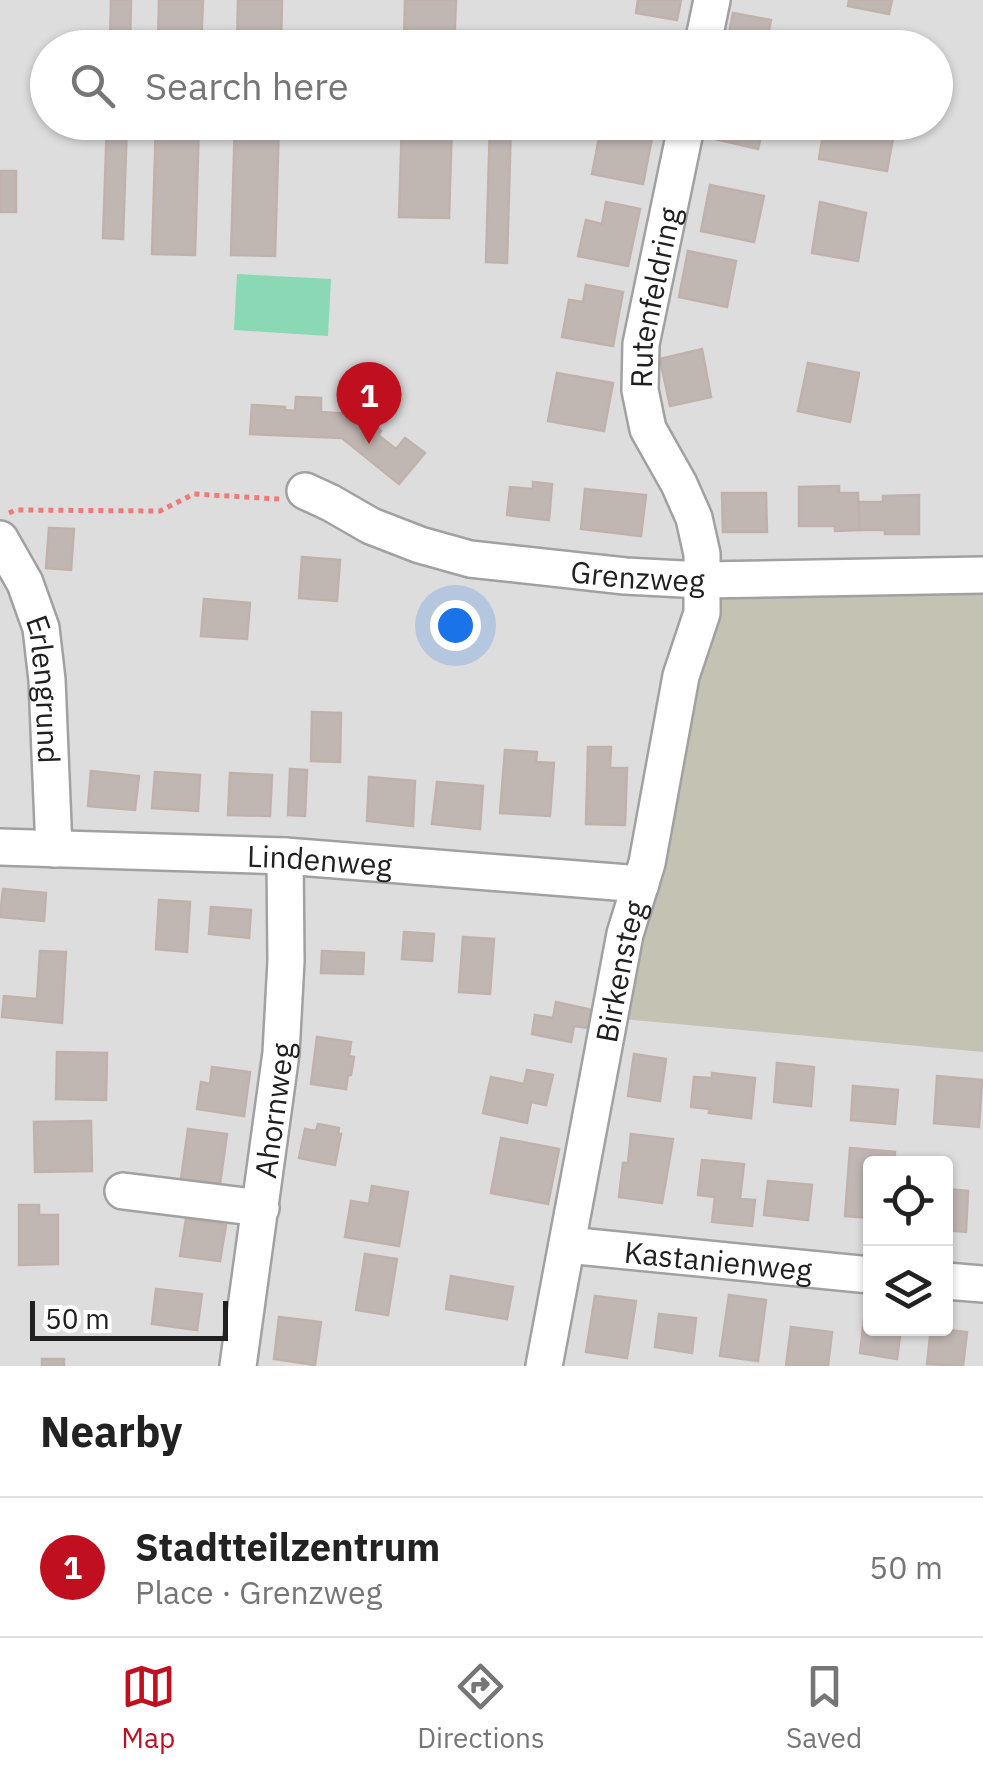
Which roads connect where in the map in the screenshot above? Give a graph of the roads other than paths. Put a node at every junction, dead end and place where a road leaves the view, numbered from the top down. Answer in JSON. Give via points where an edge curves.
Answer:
{"nodes":[{"id":1,"x":712,"y":0,"type":"edge"},
{"id":2,"x":706,"y":30,"type":"edge"},
{"id":3,"x":682,"y":140,"type":"edge"},
{"id":4,"x":306,"y":491,"type":"road end"},
{"id":5,"x":0,"y":538,"type":"edge"},
{"id":6,"x":983,"y":574,"type":"edge"},
{"id":7,"x":702,"y":580,"type":"junction"},
{"id":8,"x":0,"y":847,"type":"edge"},
{"id":9,"x":54,"y":848,"type":"junction"},
{"id":10,"x":285,"y":856,"type":"junction"},
{"id":11,"x":641,"y":884,"type":"junction"},
{"id":12,"x":123,"y":1191,"type":"dead end"},
{"id":13,"x":261,"y":1208,"type":"junction"},
{"id":14,"x":567,"y":1245,"type":"junction"},
{"id":15,"x":863,"y":1273,"type":"edge"},
{"id":16,"x":953,"y":1282,"type":"edge"},
{"id":17,"x":983,"y":1284,"type":"edge"},
{"id":18,"x":238,"y":1366,"type":"edge"},
{"id":19,"x":544,"y":1366,"type":"edge"}],
"edges":[{"from":1,"to":2,"type":"street"},
{"from":3,"to":7,"type":"street","name":"Rutenfeldring","via":[[641,344],[640,390],[648,428],[694,518]]},
{"from":4,"to":7,"type":"street","name":"Grenzweg","via":[[371,526],[470,560]]},
{"from":5,"to":9,"type":"street","name":"Erlengrund","via":[[26,584],[40,628]]},
{"from":6,"to":7,"type":"street","name":"Grenzweg"},
{"from":7,"to":11,"type":"street","name":"Birkensteg","via":[[702,613],[681,676]]},
{"from":8,"to":9,"type":"street","name":"Lindenweg"},
{"from":9,"to":10,"type":"street","name":"Lindenweg"},
{"from":10,"to":11,"type":"street","name":"Lindenweg"},
{"from":10,"to":13,"type":"street","name":"Ahornweg","via":[[281,1054]]},
{"from":11,"to":14,"type":"street","name":"Birkensteg","via":[[625,934]]},
{"from":12,"to":13,"type":"street"},
{"from":13,"to":18,"type":"street","name":"Ahornweg"},
{"from":14,"to":15,"type":"street","name":"Kastanienweg"},
{"from":14,"to":19,"type":"street","name":"Birkensteg"},
{"from":16,"to":17,"type":"street"}]}
